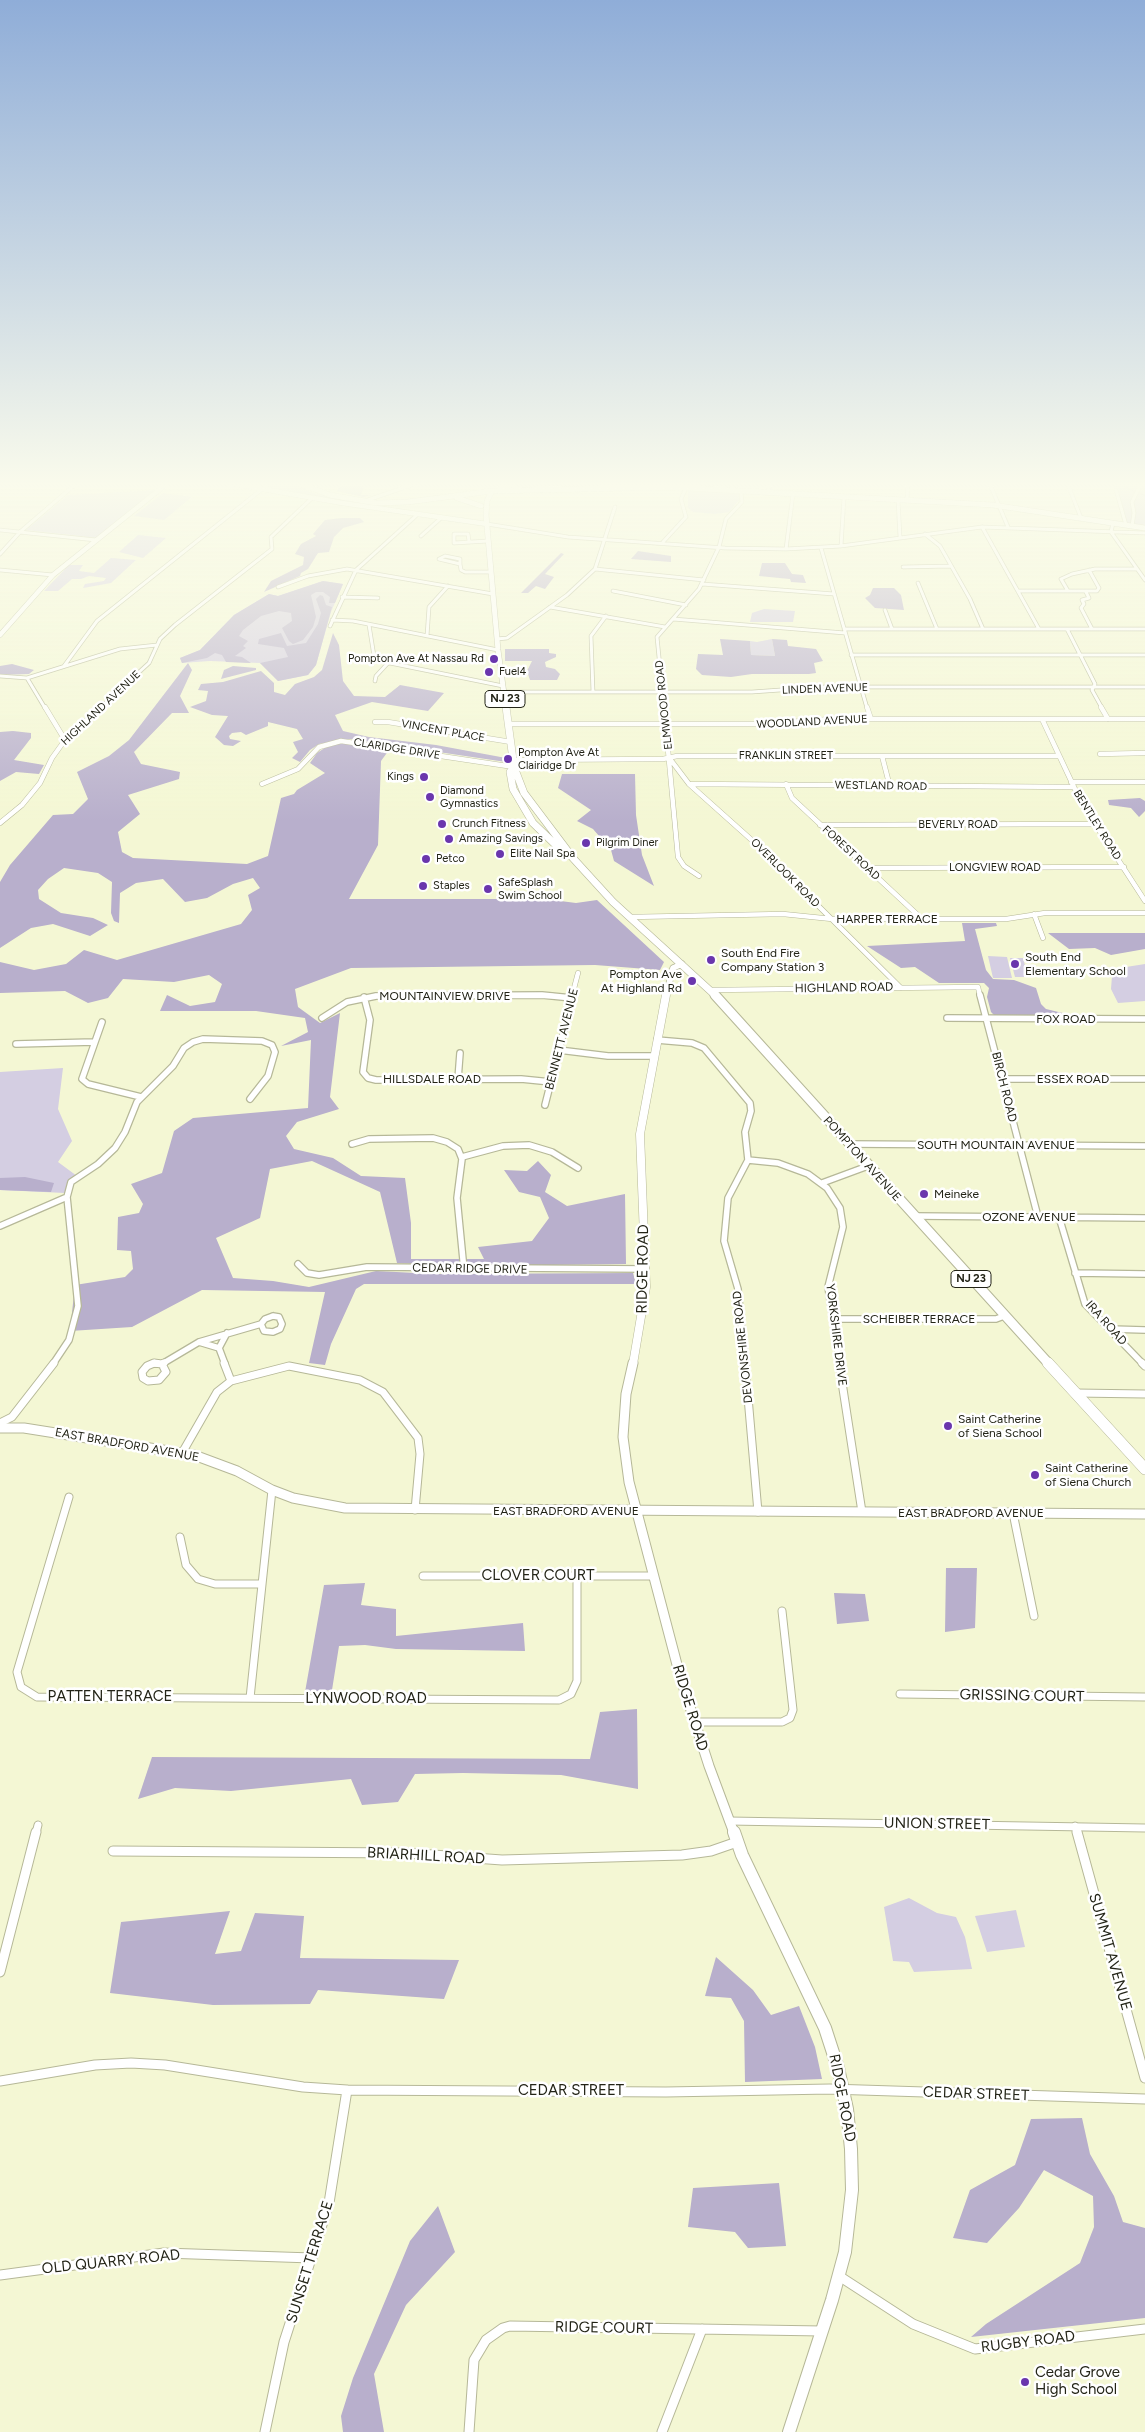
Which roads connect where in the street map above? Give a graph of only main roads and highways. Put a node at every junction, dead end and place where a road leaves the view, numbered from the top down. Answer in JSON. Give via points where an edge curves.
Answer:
{"nodes":[{"id":1,"x":493,"y":595,"type":"edge"},
{"id":2,"x":497,"y":639,"type":"joint"},
{"id":3,"x":514,"y":764,"type":"joint"},
{"id":4,"x":682,"y":964,"type":"joint"},
{"id":5,"x":711,"y":990,"type":"joint"},
{"id":6,"x":1145,"y":1469,"type":"edge"}],
"edges":[{"from":1,"to":2,"type":"main road","name":"POMPTON AVENUE","number":"NJ 23"},
{"from":2,"to":3,"type":"main road","name":"POMPTON AVENUE","number":"NJ 23"},
{"from":3,"to":4,"type":"main road","name":"POMPTON AVENUE","number":"NJ 23","via":[[510,772],[512,786],[526,814],[571,856],[606,895]]},
{"from":4,"to":5,"type":"main road","name":"POMPTON AVENUE","number":"NJ 23"},
{"from":5,"to":6,"type":"main road","name":"POMPTON AVENUE","number":"NJ 23"}]}
